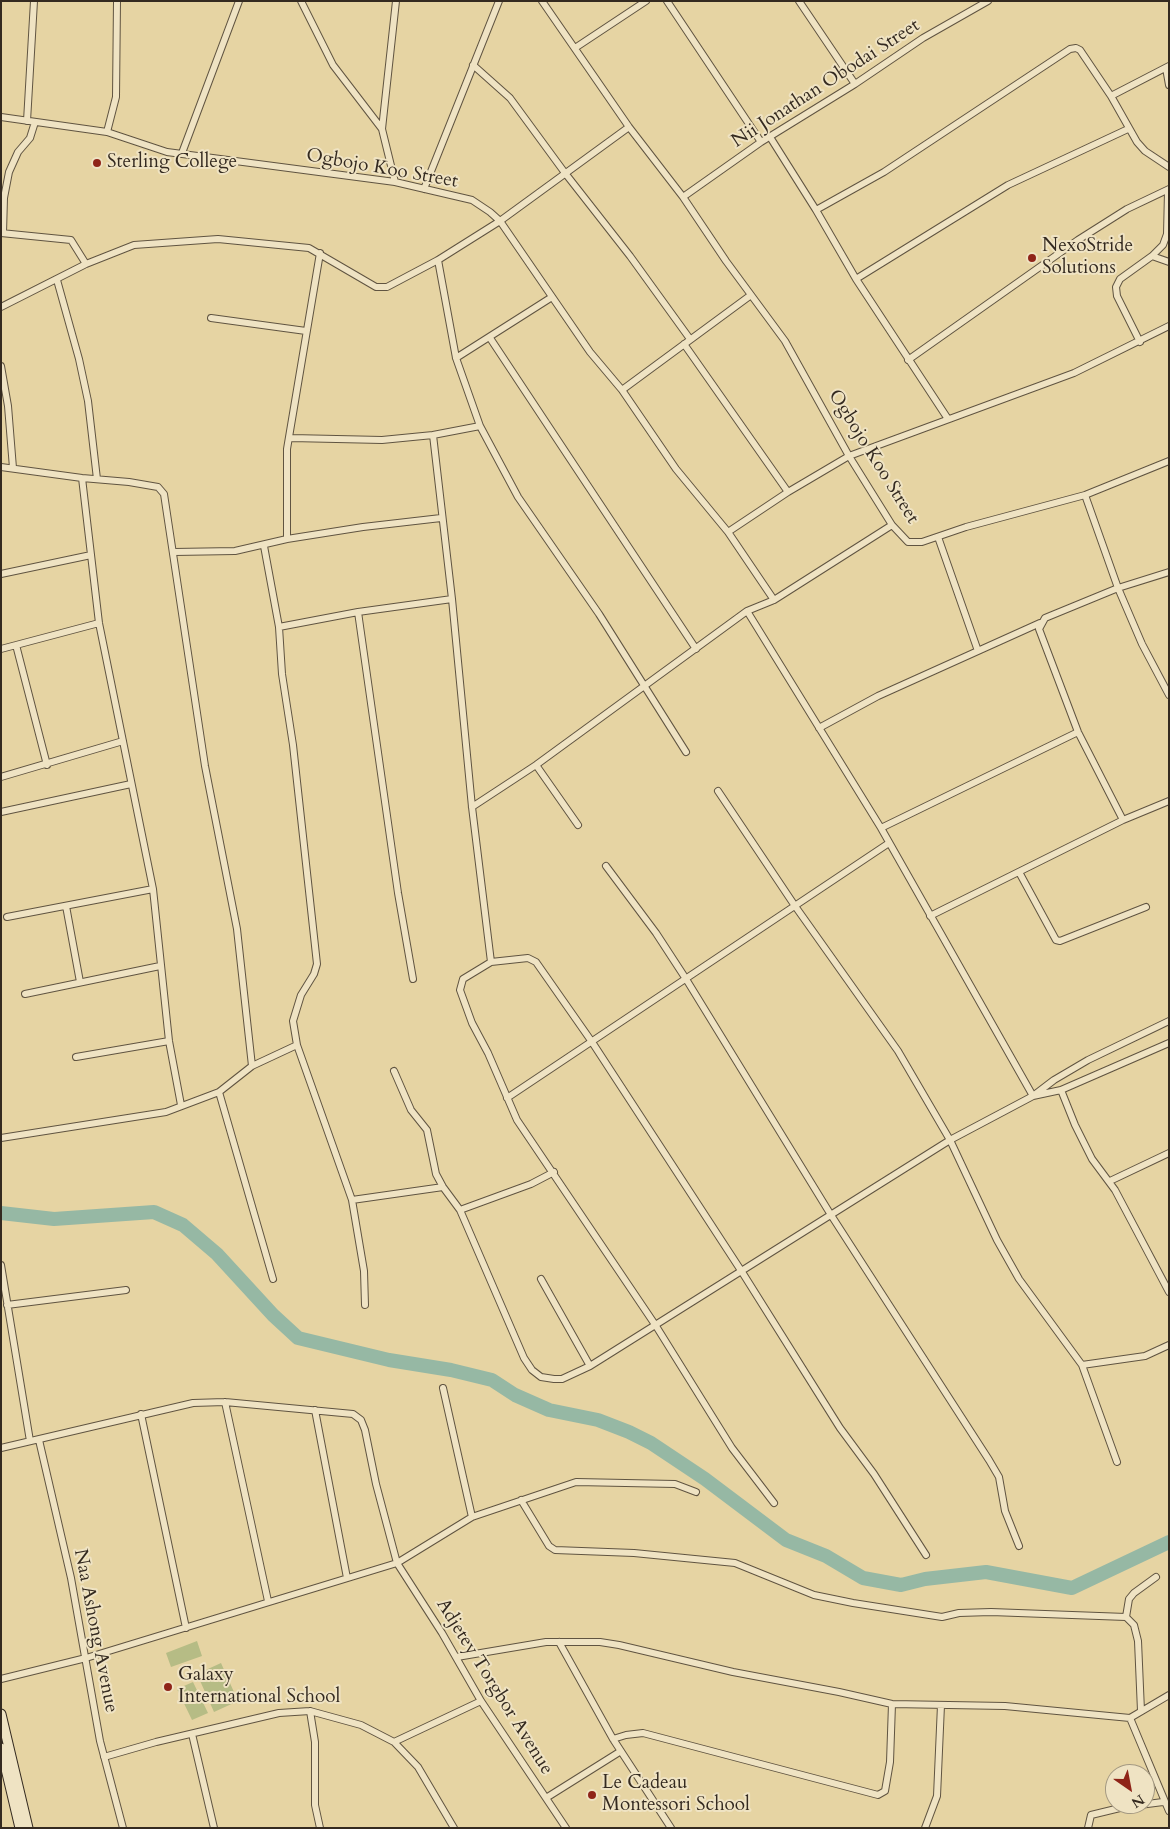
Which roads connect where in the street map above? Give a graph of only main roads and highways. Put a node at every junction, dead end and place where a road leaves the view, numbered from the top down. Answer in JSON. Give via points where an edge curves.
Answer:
{"nodes":[{"id":1,"x":1,"y":1714,"type":"edge"},
{"id":2,"x":1,"y":1748,"type":"edge"},
{"id":3,"x":20,"y":1828,"type":"edge"},
{"id":4,"x":28,"y":1828,"type":"edge"}],
"edges":[{"from":1,"to":4,"type":"main road"},
{"from":2,"to":3,"type":"main road"}]}
